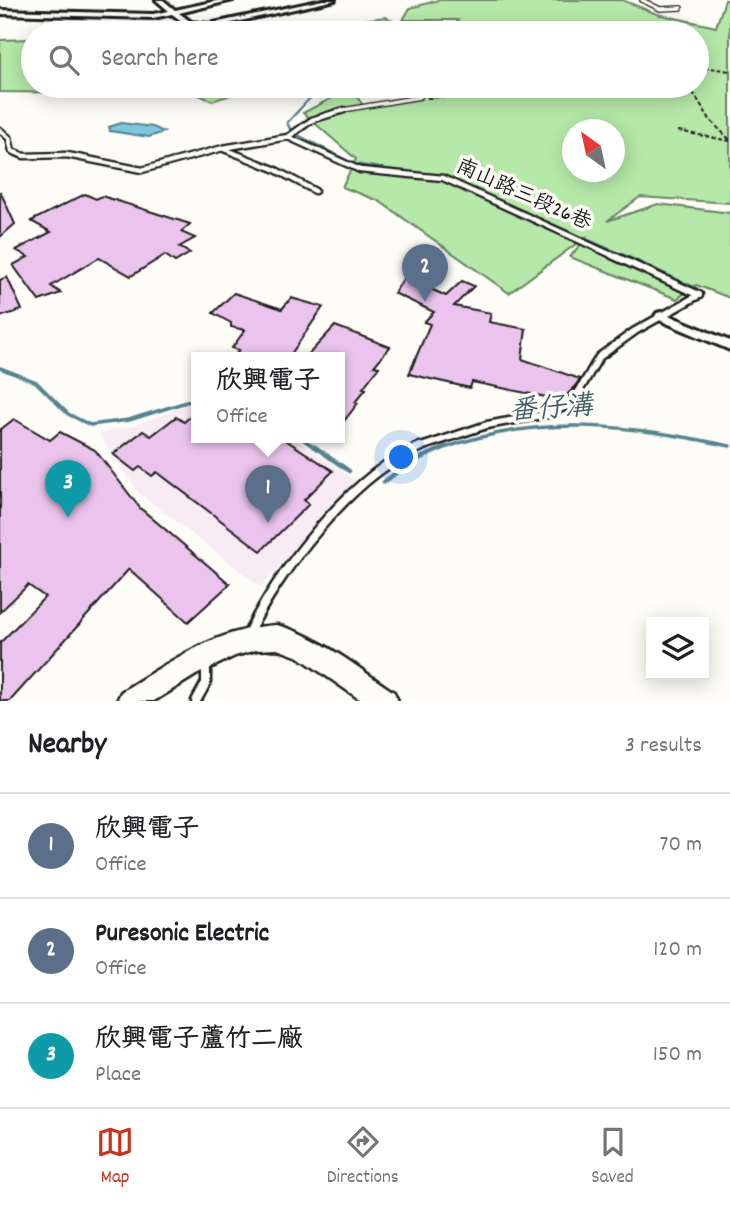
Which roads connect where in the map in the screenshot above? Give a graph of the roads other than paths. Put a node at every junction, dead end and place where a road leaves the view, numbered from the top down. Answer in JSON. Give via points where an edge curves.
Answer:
{"nodes":[{"id":1,"x":159,"y":0,"type":"edge"},
{"id":2,"x":230,"y":0,"type":"edge"},
{"id":3,"x":332,"y":0,"type":"edge"},
{"id":4,"x":642,"y":0,"type":"edge"},
{"id":5,"x":681,"y":8,"type":"dead end"},
{"id":6,"x":0,"y":12,"type":"edge"},
{"id":7,"x":175,"y":13,"type":"junction"},
{"id":8,"x":185,"y":21,"type":"edge"},
{"id":9,"x":233,"y":21,"type":"edge"},
{"id":10,"x":414,"y":98,"type":"edge"},
{"id":11,"x":0,"y":130,"type":"edge"},
{"id":12,"x":288,"y":137,"type":"junction"},
{"id":13,"x":223,"y":148,"type":"junction"},
{"id":14,"x":314,"y":191,"type":"dead end"},
{"id":15,"x":661,"y":316,"type":"junction"},
{"id":16,"x":730,"y":346,"type":"edge"},
{"id":17,"x":246,"y":639,"type":"junction"},
{"id":18,"x":205,"y":656,"type":"junction"},
{"id":19,"x":130,"y":701,"type":"edge"},
{"id":20,"x":196,"y":701,"type":"edge"},
{"id":21,"x":386,"y":701,"type":"edge"}],
"edges":[{"from":1,"to":7,"type":"street"},
{"from":2,"to":7,"type":"street"},
{"from":3,"to":9,"type":"street"},
{"from":4,"to":5,"type":"lane","via":[[655,9]]},
{"from":6,"to":7,"type":"street"},
{"from":7,"to":8,"type":"street"},
{"from":10,"to":12,"type":"lane","via":[[321,115],[298,126]]},
{"from":11,"to":13,"type":"lane","via":[[9,138],[12,151],[24,156],[67,155],[142,170]]},
{"from":12,"to":13,"type":"lane"},
{"from":12,"to":15,"type":"lane","name":"南山路三段26巷","via":[[360,170],[443,178],[699,295]]},
{"from":13,"to":14,"type":"lane"},
{"from":15,"to":16,"type":"street"},
{"from":15,"to":17,"type":"lane","via":[[597,358],[579,394],[554,412],[512,419],[413,450],[373,476],[300,552],[253,620]]},
{"from":17,"to":18,"type":"street"},
{"from":17,"to":21,"type":"street","via":[[293,641]]},
{"from":18,"to":19,"type":"street"},
{"from":18,"to":20,"type":"lane","via":[[206,683]]}]}
